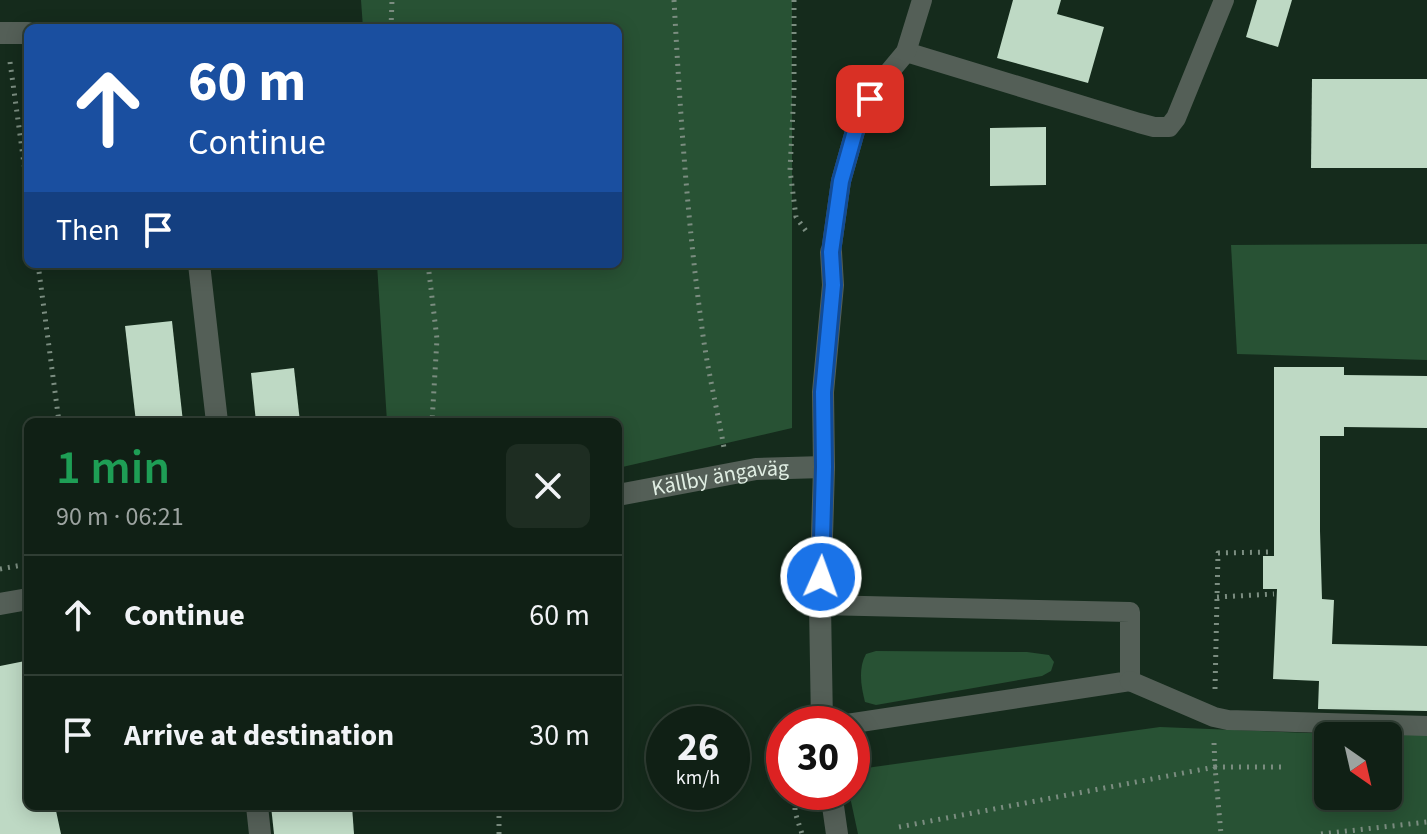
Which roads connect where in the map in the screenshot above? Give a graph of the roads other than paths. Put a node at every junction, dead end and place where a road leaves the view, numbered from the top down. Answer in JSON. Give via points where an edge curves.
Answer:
{"nodes":[{"id":1,"x":922,"y":0,"type":"edge"},
{"id":2,"x":1224,"y":0,"type":"edge"},
{"id":3,"x":906,"y":52,"type":"junction"},
{"id":4,"x":831,"y":252,"type":"joint"},
{"id":5,"x":199,"y":268,"type":"edge"},
{"id":6,"x":217,"y":418,"type":"edge"},
{"id":7,"x":824,"y":467,"type":"junction"},
{"id":8,"x":622,"y":494,"type":"edge"},
{"id":9,"x":24,"y":600,"type":"edge"},
{"id":10,"x":0,"y":604,"type":"edge"},
{"id":11,"x":820,"y":605,"type":"junction"},
{"id":12,"x":1130,"y":681,"type":"junction"},
{"id":13,"x":822,"y":706,"type":"edge"},
{"id":14,"x":870,"y":721,"type":"edge"},
{"id":15,"x":1427,"y":726,"type":"edge"},
{"id":16,"x":257,"y":810,"type":"edge"},
{"id":17,"x":834,"y":810,"type":"edge"},
{"id":18,"x":260,"y":834,"type":"edge"},
{"id":19,"x":837,"y":834,"type":"edge"}],
"edges":[{"from":1,"to":3,"type":"lane"},
{"from":2,"to":3,"type":"lane","via":[[1169,127],[1139,123]]},
{"from":3,"to":4,"type":"lane","via":[[859,117],[841,181]]},
{"from":4,"to":7,"type":"street"},
{"from":5,"to":6,"type":"street"},
{"from":7,"to":8,"type":"street","name":"Källby ängaväg","via":[[756,469]]},
{"from":7,"to":11,"type":"street"},
{"from":9,"to":10,"type":"street"},
{"from":11,"to":12,"type":"lane","via":[[1130,612]]},
{"from":11,"to":13,"type":"street"},
{"from":12,"to":14,"type":"lane"},
{"from":12,"to":15,"type":"lane","via":[[1228,720]]},
{"from":16,"to":18,"type":"street"},
{"from":17,"to":19,"type":"street"}]}
